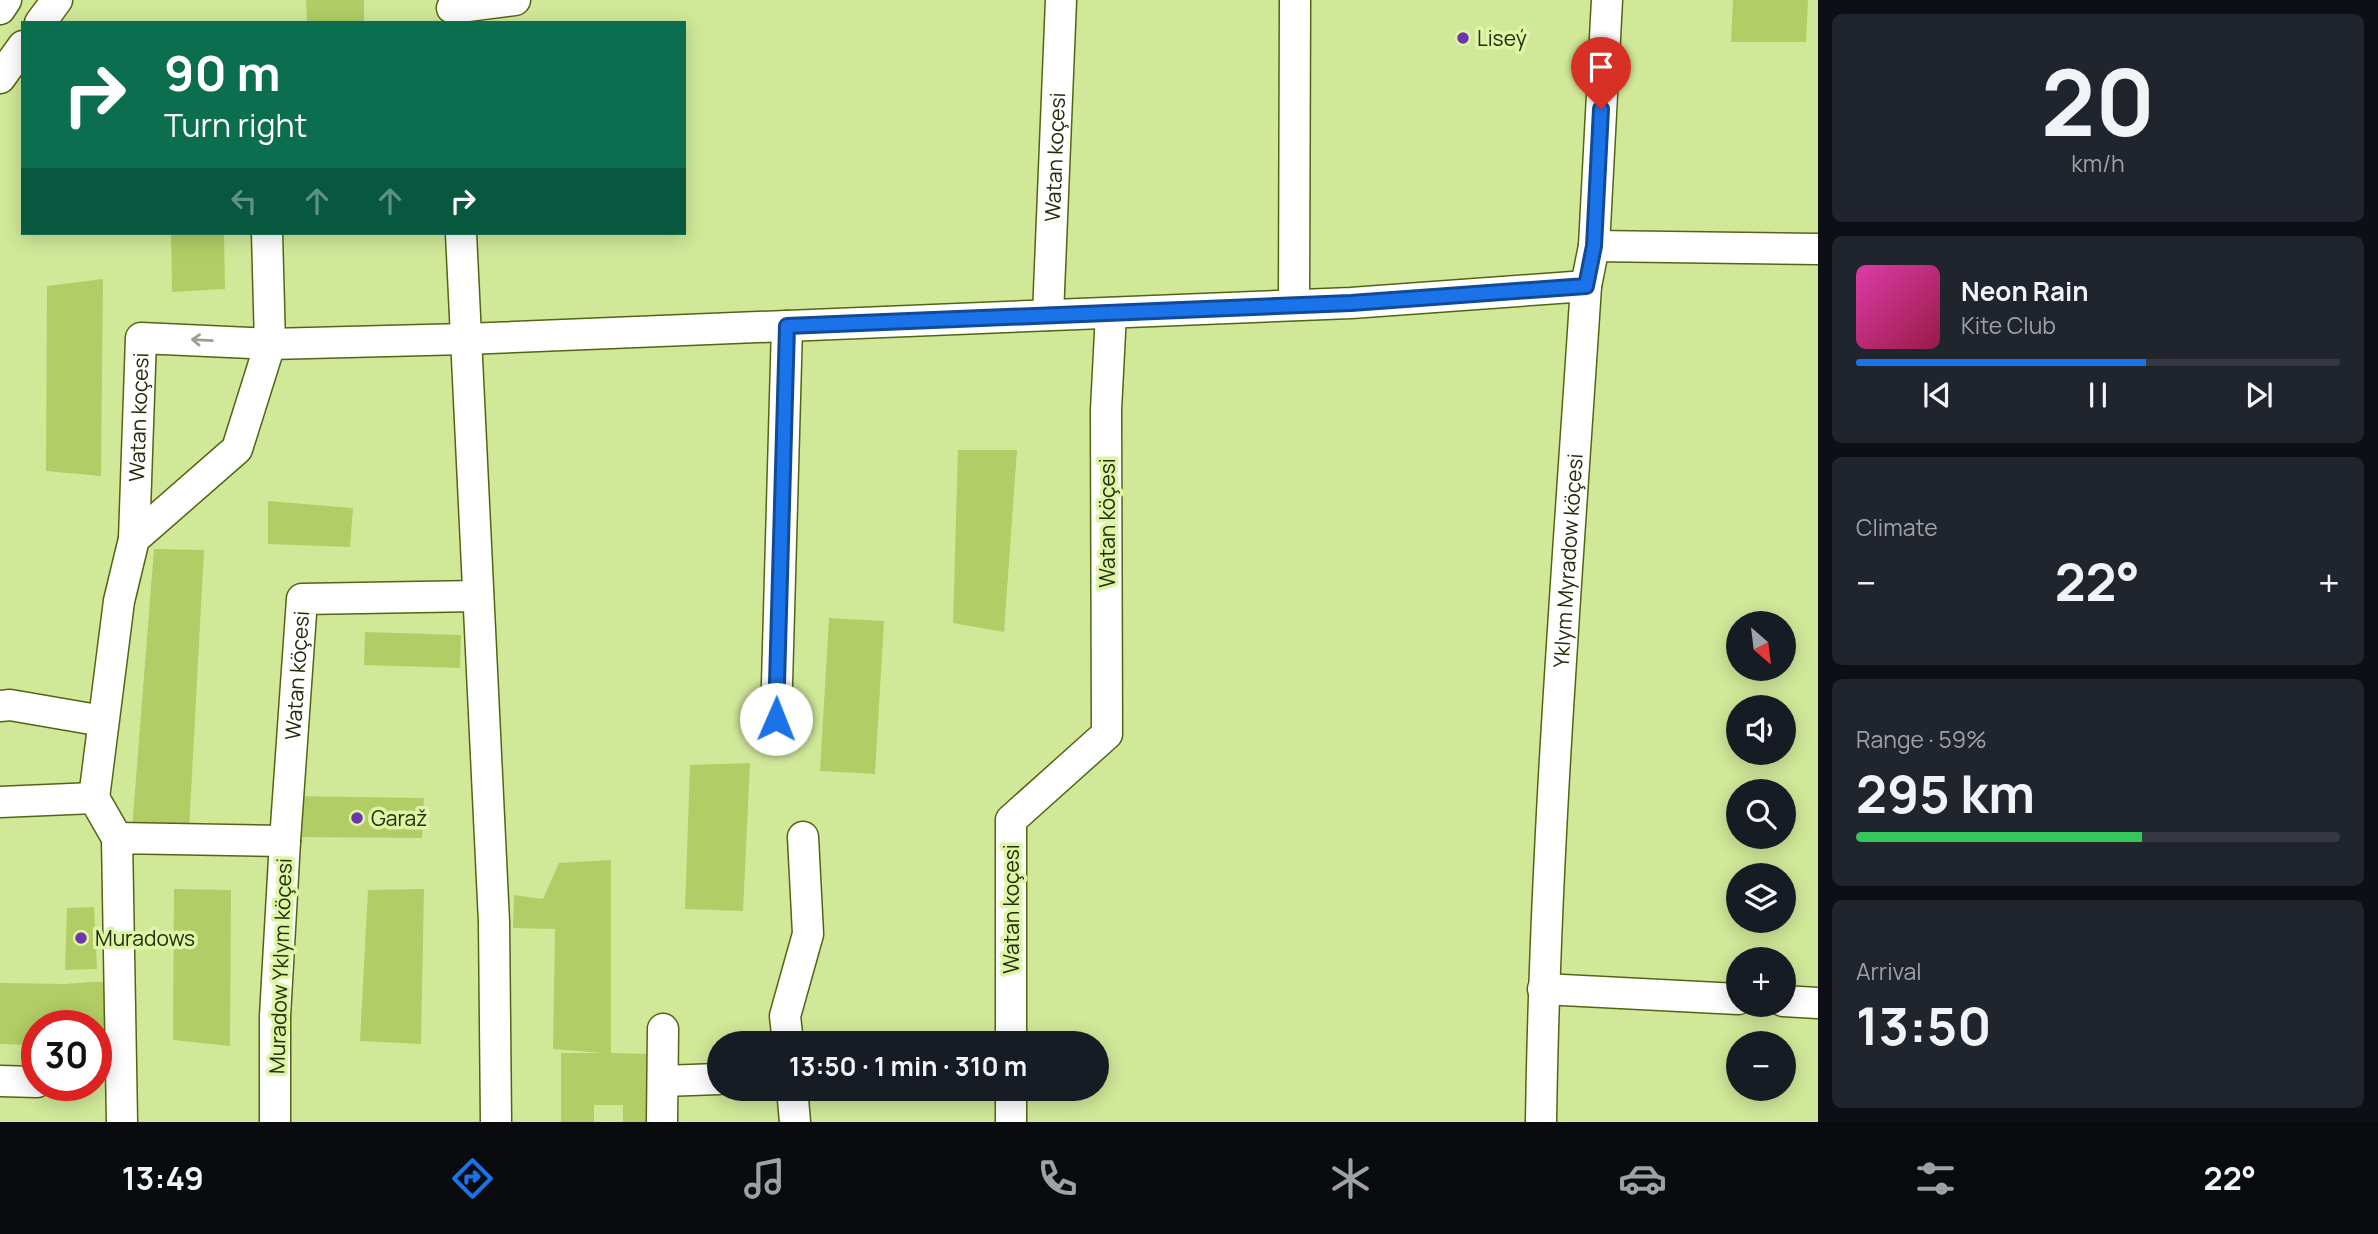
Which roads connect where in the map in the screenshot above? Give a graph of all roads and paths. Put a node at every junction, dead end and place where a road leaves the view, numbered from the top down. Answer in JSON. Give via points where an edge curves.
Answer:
{"nodes":[{"id":1,"x":6,"y":0,"type":"edge"},
{"id":2,"x":57,"y":0,"type":"edge"},
{"id":3,"x":515,"y":0,"type":"edge"},
{"id":4,"x":1061,"y":0,"type":"edge"},
{"id":5,"x":1295,"y":0,"type":"edge"},
{"id":6,"x":1607,"y":0,"type":"edge"},
{"id":7,"x":0,"y":9,"type":"edge"},
{"id":8,"x":451,"y":10,"type":"edge"},
{"id":9,"x":41,"y":21,"type":"edge"},
{"id":10,"x":21,"y":49,"type":"edge"},
{"id":11,"x":0,"y":78,"type":"edge"},
{"id":12,"x":267,"y":235,"type":"edge"},
{"id":13,"x":461,"y":235,"type":"edge"},
{"id":14,"x":1594,"y":246,"type":"junction"},
{"id":15,"x":1818,"y":249,"type":"edge"},
{"id":16,"x":1586,"y":286,"type":"junction"},
{"id":17,"x":1294,"y":305,"type":"junction"},
{"id":18,"x":1111,"y":313,"type":"junction"},
{"id":19,"x":1048,"y":315,"type":"junction"},
{"id":20,"x":787,"y":326,"type":"junction"},
{"id":21,"x":465,"y":339,"type":"junction"},
{"id":22,"x":270,"y":344,"type":"junction"},
{"id":23,"x":134,"y":539,"type":"junction"},
{"id":24,"x":478,"y":596,"type":"junction"},
{"id":25,"x":0,"y":706,"type":"edge"},
{"id":26,"x":776,"y":719,"type":"dead end"},
{"id":27,"x":103,"y":721,"type":"junction"},
{"id":28,"x":1107,"y":734,"type":"joint"},
{"id":29,"x":93,"y":798,"type":"junction"},
{"id":30,"x":0,"y":802,"type":"edge"},
{"id":31,"x":803,"y":837,"type":"dead end"},
{"id":32,"x":285,"y":841,"type":"junction"},
{"id":33,"x":118,"y":851,"type":"junction"},
{"id":34,"x":102,"y":952,"type":"dead end"},
{"id":35,"x":1543,"y":989,"type":"junction"},
{"id":36,"x":1726,"y":998,"type":"edge"},
{"id":37,"x":1796,"y":1002,"type":"edge"},
{"id":38,"x":1818,"y":1003,"type":"edge"},
{"id":39,"x":111,"y":1010,"type":"edge"},
{"id":40,"x":663,"y":1029,"type":"dead end"},
{"id":41,"x":787,"y":1031,"type":"edge"},
{"id":42,"x":1011,"y":1031,"type":"edge"},
{"id":43,"x":707,"y":1079,"type":"edge"},
{"id":44,"x":663,"y":1080,"type":"junction"},
{"id":45,"x":0,"y":1081,"type":"edge"},
{"id":46,"x":21,"y":1082,"type":"edge"},
{"id":47,"x":112,"y":1095,"type":"edge"},
{"id":48,"x":793,"y":1101,"type":"edge"},
{"id":49,"x":1011,"y":1101,"type":"edge"},
{"id":50,"x":122,"y":1122,"type":"edge"},
{"id":51,"x":275,"y":1122,"type":"edge"},
{"id":52,"x":496,"y":1122,"type":"edge"},
{"id":53,"x":662,"y":1122,"type":"edge"},
{"id":54,"x":795,"y":1122,"type":"edge"},
{"id":55,"x":1011,"y":1122,"type":"edge"},
{"id":56,"x":1541,"y":1122,"type":"edge"}],
"edges":[{"from":1,"to":7,"type":"street"},
{"from":2,"to":9,"type":"street"},
{"from":3,"to":8,"type":"street"},
{"from":4,"to":19,"type":"street","name":"Watan koçesi"},
{"from":5,"to":17,"type":"street"},
{"from":6,"to":14,"type":"street","name":"Yklym Myradow köçesi"},
{"from":10,"to":11,"type":"street"},
{"from":12,"to":22,"type":"street"},
{"from":13,"to":21,"type":"street"},
{"from":14,"to":15,"type":"street"},
{"from":14,"to":16,"type":"street","name":"Yklym Myradow köçesi"},
{"from":16,"to":17,"type":"street","name":"Watan koçesi"},
{"from":16,"to":35,"type":"street","name":"Yklym Myradow köçesi"},
{"from":17,"to":18,"type":"street","name":"Watan koçesi"},
{"from":18,"to":19,"type":"street","name":"Watan koçesi"},
{"from":18,"to":28,"type":"street","name":"Watan köçesi"},
{"from":19,"to":20,"type":"street","name":"Watan koçesi"},
{"from":20,"to":21,"type":"street","name":"Watan koçesi"},
{"from":20,"to":26,"type":"street"},
{"from":21,"to":22,"type":"street","name":"Watan koçesi"},
{"from":21,"to":24,"type":"street"},
{"from":22,"to":23,"type":"street","via":[[237,449]]},
{"from":22,"to":23,"type":"street","name":"Watan koçesi","one_way":true,"via":[[141,338]]},
{"from":23,"to":27,"type":"street","name":"Watan koçesi","via":[[119,601]]},
{"from":24,"to":32,"type":"street","name":"Watan köçesi","via":[[302,599]]},
{"from":24,"to":52,"type":"street","via":[[494,922]]},
{"from":25,"to":27,"type":"street"},
{"from":27,"to":29,"type":"street","name":"Watan koçesi"},
{"from":28,"to":42,"type":"street","name":"Watan koçesi","via":[[1011,820]]},
{"from":29,"to":30,"type":"street"},
{"from":29,"to":33,"type":"street"},
{"from":31,"to":41,"type":"street","via":[[808,934],[785,1016]]},
{"from":32,"to":33,"type":"street","name":"Muradow Yklym köçesi"},
{"from":32,"to":51,"type":"street","name":"Muradow Yklym köçesi","via":[[275,1016]]},
{"from":33,"to":34,"type":"street","via":[[103,886]]},
{"from":33,"to":39,"type":"street"},
{"from":35,"to":36,"type":"street"},
{"from":35,"to":56,"type":"street","name":"Yklym Myradow köçesi"},
{"from":37,"to":38,"type":"street"},
{"from":40,"to":44,"type":"street"},
{"from":43,"to":44,"type":"street"},
{"from":44,"to":53,"type":"street"},
{"from":45,"to":46,"type":"street"},
{"from":47,"to":50,"type":"street"},
{"from":48,"to":54,"type":"street"},
{"from":49,"to":55,"type":"street"}]}
